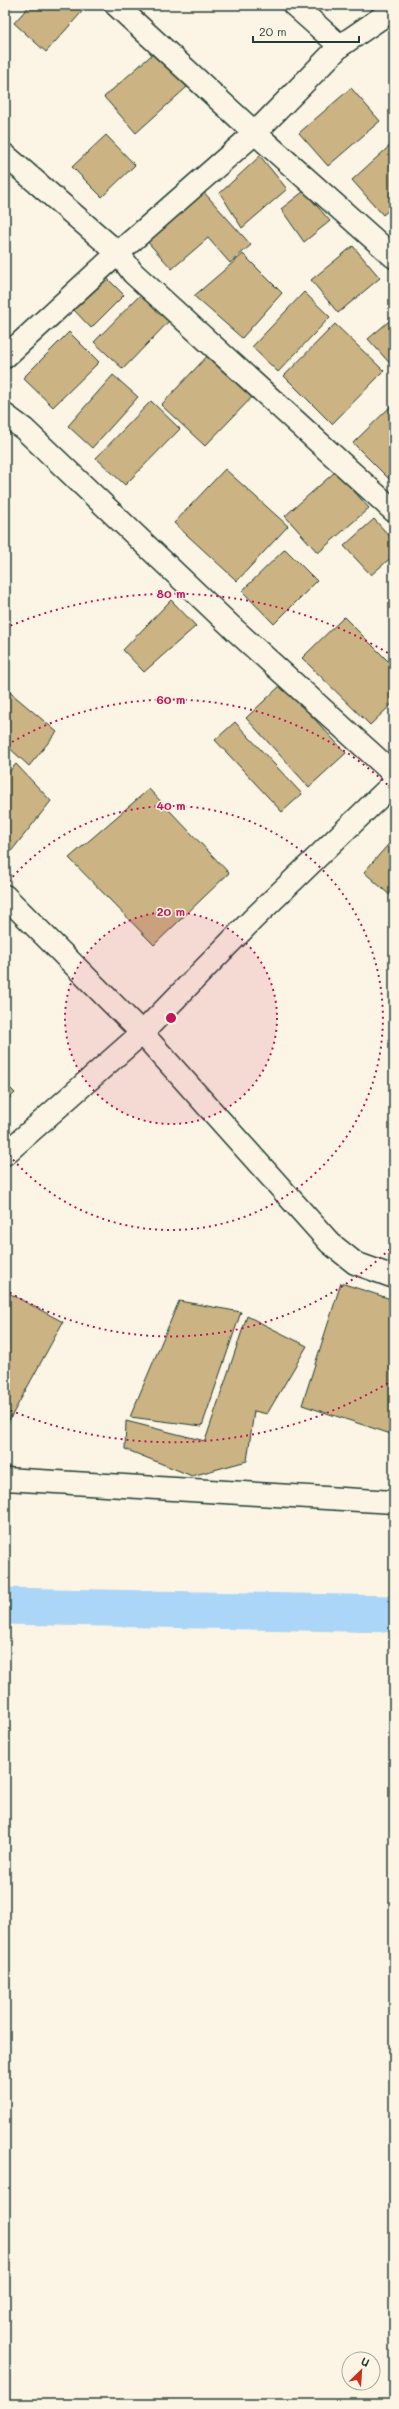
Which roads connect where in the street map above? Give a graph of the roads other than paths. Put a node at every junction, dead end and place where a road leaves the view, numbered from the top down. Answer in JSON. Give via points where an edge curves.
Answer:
{"nodes":[{"id":1,"x":116,"y":5,"type":"edge"},
{"id":2,"x":294,"y":5,"type":"edge"},
{"id":3,"x":394,"y":9,"type":"edge"},
{"id":4,"x":340,"y":46,"type":"junction"},
{"id":5,"x":255,"y":133,"type":"junction"},
{"id":6,"x":5,"y":155,"type":"edge"},
{"id":7,"x":118,"y":253,"type":"junction"},
{"id":8,"x":394,"y":257,"type":"edge"},
{"id":9,"x":5,"y":358,"type":"edge"},
{"id":10,"x":5,"y":415,"type":"edge"},
{"id":11,"x":394,"y":511,"type":"edge"},
{"id":12,"x":394,"y":774,"type":"edge"},
{"id":13,"x":394,"y":783,"type":"edge"},
{"id":14,"x":5,"y":896,"type":"edge"},
{"id":15,"x":142,"y":1033,"type":"junction"},
{"id":16,"x":5,"y":1154,"type":"edge"},
{"id":17,"x":394,"y":1277,"type":"edge"},
{"id":18,"x":5,"y":1479,"type":"edge"},
{"id":19,"x":394,"y":1502,"type":"edge"}],
"edges":[{"from":1,"to":5,"type":"street"},
{"from":2,"to":4,"type":"street"},
{"from":3,"to":4,"type":"street"},
{"from":4,"to":5,"type":"street"},
{"from":5,"to":7,"type":"street"},
{"from":5,"to":8,"type":"street"},
{"from":6,"to":7,"type":"street"},
{"from":7,"to":9,"type":"street"},
{"from":7,"to":11,"type":"street","via":[[134,273]]},
{"from":10,"to":12,"type":"street","via":[[24,428],[235,630]]},
{"from":13,"to":15,"type":"street","via":[[253,919]]},
{"from":14,"to":15,"type":"street"},
{"from":15,"to":16,"type":"street"},
{"from":15,"to":17,"type":"street","via":[[330,1243],[355,1263]]},
{"from":18,"to":19,"type":"street"}]}
